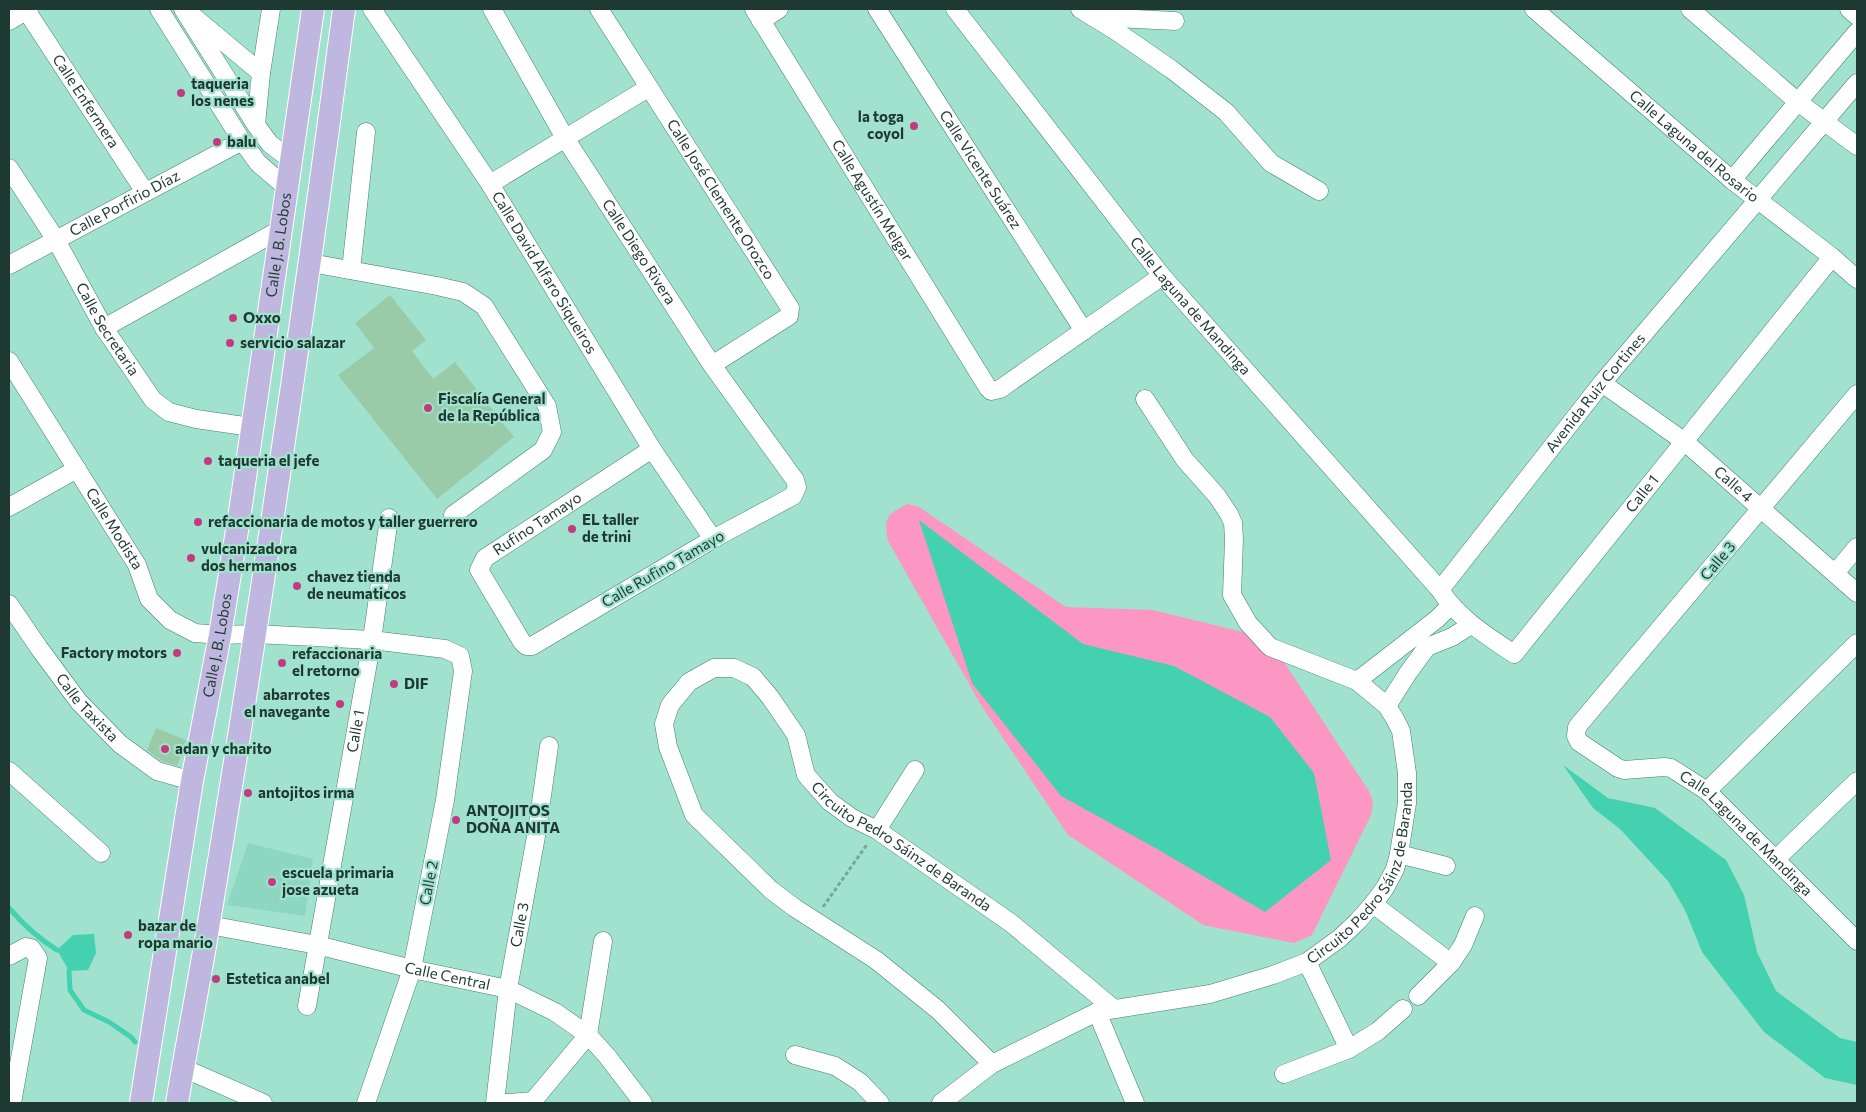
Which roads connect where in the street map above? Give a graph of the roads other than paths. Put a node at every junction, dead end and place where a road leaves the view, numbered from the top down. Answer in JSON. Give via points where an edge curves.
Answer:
{"nodes":[{"id":1,"x":159,"y":9,"type":"edge"},
{"id":2,"x":183,"y":9,"type":"edge"},
{"id":3,"x":271,"y":9,"type":"edge"},
{"id":4,"x":312,"y":9,"type":"edge"},
{"id":5,"x":344,"y":9,"type":"edge"},
{"id":6,"x":372,"y":9,"type":"edge"},
{"id":7,"x":492,"y":9,"type":"edge"},
{"id":8,"x":599,"y":9,"type":"edge"},
{"id":9,"x":779,"y":9,"type":"edge"},
{"id":10,"x":877,"y":9,"type":"edge"},
{"id":11,"x":955,"y":9,"type":"edge"},
{"id":12,"x":1534,"y":9,"type":"edge"},
{"id":13,"x":1690,"y":9,"type":"edge"},
{"id":14,"x":1849,"y":9,"type":"edge"},
{"id":15,"x":27,"y":10,"type":"edge"},
{"id":16,"x":1086,"y":13,"type":"edge"},
{"id":17,"x":758,"y":15,"type":"edge"},
{"id":18,"x":1857,"y":16,"type":"edge"},
{"id":19,"x":9,"y":21,"type":"edge"},
{"id":20,"x":1175,"y":21,"type":"dead end"},
{"id":21,"x":1857,"y":32,"type":"edge"},
{"id":22,"x":261,"y":72,"type":"junction"},
{"id":23,"x":1857,"y":83,"type":"edge"},
{"id":24,"x":648,"y":88,"type":"junction"},
{"id":25,"x":1798,"y":102,"type":"junction"},
{"id":26,"x":1825,"y":122,"type":"junction"},
{"id":27,"x":256,"y":125,"type":"junction"},
{"id":28,"x":366,"y":132,"type":"dead end"},
{"id":29,"x":565,"y":138,"type":"junction"},
{"id":30,"x":242,"y":141,"type":"junction"},
{"id":31,"x":1857,"y":146,"type":"edge"},
{"id":32,"x":291,"y":160,"type":"junction"},
{"id":33,"x":9,"y":168,"type":"edge"},
{"id":34,"x":1732,"y":180,"type":"junction"},
{"id":35,"x":490,"y":184,"type":"junction"},
{"id":36,"x":287,"y":188,"type":"junction"},
{"id":37,"x":1319,"y":191,"type":"dead end"},
{"id":38,"x":145,"y":192,"type":"junction"},
{"id":39,"x":1758,"y":200,"type":"junction"},
{"id":40,"x":281,"y":229,"type":"junction"},
{"id":41,"x":56,"y":240,"type":"junction"},
{"id":42,"x":1832,"y":257,"type":"junction"},
{"id":43,"x":311,"y":263,"type":"junction"},
{"id":44,"x":9,"y":265,"type":"edge"},
{"id":45,"x":351,"y":270,"type":"junction"},
{"id":46,"x":1162,"y":276,"type":"junction"},
{"id":47,"x":1857,"y":279,"type":"edge"},
{"id":48,"x":104,"y":328,"type":"junction"},
{"id":49,"x":1084,"y":331,"type":"junction"},
{"id":50,"x":9,"y":361,"type":"edge"},
{"id":51,"x":712,"y":364,"type":"junction"},
{"id":52,"x":1602,"y":383,"type":"junction"},
{"id":53,"x":1857,"y":394,"type":"edge"},
{"id":54,"x":1145,"y":399,"type":"dead end"},
{"id":55,"x":251,"y":427,"type":"junction"},
{"id":56,"x":1685,"y":442,"type":"junction"},
{"id":57,"x":652,"y":450,"type":"junction"},
{"id":58,"x":77,"y":470,"type":"junction"},
{"id":59,"x":797,"y":487,"type":"joint"},
{"id":60,"x":9,"y":507,"type":"edge"},
{"id":61,"x":1762,"y":509,"type":"junction"},
{"id":62,"x":453,"y":514,"type":"dead end"},
{"id":63,"x":390,"y":518,"type":"dead end"},
{"id":64,"x":713,"y":539,"type":"junction"},
{"id":65,"x":1857,"y":547,"type":"edge"},
{"id":66,"x":1836,"y":572,"type":"junction"},
{"id":67,"x":1440,"y":590,"type":"junction"},
{"id":68,"x":1857,"y":593,"type":"edge"},
{"id":69,"x":9,"y":604,"type":"edge"},
{"id":70,"x":1450,"y":606,"type":"junction"},
{"id":71,"x":1471,"y":625,"type":"junction"},
{"id":72,"x":255,"y":634,"type":"junction"},
{"id":73,"x":220,"y":635,"type":"junction"},
{"id":74,"x":1413,"y":636,"type":"junction"},
{"id":75,"x":372,"y":640,"type":"junction"},
{"id":76,"x":1857,"y":643,"type":"edge"},
{"id":77,"x":526,"y":646,"type":"joint"},
{"id":78,"x":1427,"y":647,"type":"junction"},
{"id":79,"x":460,"y":656,"type":"joint"},
{"id":80,"x":1357,"y":681,"type":"junction"},
{"id":81,"x":1387,"y":706,"type":"junction"},
{"id":82,"x":1577,"y":727,"type":"joint"},
{"id":83,"x":549,"y":746,"type":"dead end"},
{"id":84,"x":915,"y":770,"type":"dead end"},
{"id":85,"x":9,"y":771,"type":"edge"},
{"id":86,"x":192,"y":781,"type":"junction"},
{"id":87,"x":1857,"y":781,"type":"edge"},
{"id":88,"x":1707,"y":791,"type":"junction"},
{"id":89,"x":877,"y":830,"type":"junction"},
{"id":90,"x":101,"y":853,"type":"dead end"},
{"id":91,"x":1399,"y":854,"type":"junction"},
{"id":92,"x":1776,"y":859,"type":"junction"},
{"id":93,"x":1446,"y":866,"type":"dead end"},
{"id":94,"x":1374,"y":904,"type":"junction"},
{"id":95,"x":1475,"y":916,"type":"dead end"},
{"id":96,"x":209,"y":925,"type":"junction"},
{"id":97,"x":603,"y":941,"type":"dead end"},
{"id":98,"x":1857,"y":942,"type":"edge"},
{"id":99,"x":316,"y":945,"type":"junction"},
{"id":100,"x":9,"y":956,"type":"edge"},
{"id":101,"x":1307,"y":962,"type":"junction"},
{"id":102,"x":1451,"y":963,"type":"junction"},
{"id":103,"x":412,"y":969,"type":"junction"},
{"id":104,"x":508,"y":989,"type":"junction"},
{"id":105,"x":1418,"y":996,"type":"dead end"},
{"id":106,"x":307,"y":1006,"type":"dead end"},
{"id":107,"x":1403,"y":1009,"type":"dead end"},
{"id":108,"x":1106,"y":1011,"type":"junction"},
{"id":109,"x":588,"y":1035,"type":"junction"},
{"id":110,"x":1349,"y":1049,"type":"junction"},
{"id":111,"x":795,"y":1055,"type":"dead end"},
{"id":112,"x":992,"y":1064,"type":"junction"},
{"id":113,"x":183,"y":1068,"type":"junction"},
{"id":114,"x":1284,"y":1074,"type":"dead end"},
{"id":115,"x":637,"y":1101,"type":"edge"},
{"id":116,"x":12,"y":1103,"type":"edge"},
{"id":117,"x":141,"y":1103,"type":"edge"},
{"id":118,"x":177,"y":1103,"type":"edge"},
{"id":119,"x":263,"y":1103,"type":"edge"},
{"id":120,"x":366,"y":1103,"type":"edge"},
{"id":121,"x":495,"y":1103,"type":"edge"},
{"id":122,"x":507,"y":1103,"type":"edge"},
{"id":123,"x":880,"y":1103,"type":"edge"},
{"id":124,"x":942,"y":1103,"type":"edge"},
{"id":125,"x":1135,"y":1103,"type":"edge"}],
"edges":[{"from":1,"to":30,"type":"street"},
{"from":2,"to":22,"type":"street"},
{"from":2,"to":27,"type":"street"},
{"from":3,"to":22,"type":"street"},
{"from":4,"to":32,"type":"main road","name":"Calle J. B. Lobos"},
{"from":5,"to":43,"type":"main road"},
{"from":6,"to":35,"type":"street","name":"Calle David Alfaro Siqueiros"},
{"from":7,"to":29,"type":"street","name":"Calle Diego Rivera"},
{"from":8,"to":24,"type":"street","name":"Calle José Clemente Orozco"},
{"from":9,"to":17,"type":"street"},
{"from":10,"to":49,"type":"street","name":"Calle Vicente Suárez"},
{"from":11,"to":46,"type":"street","name":"Calle Laguna de Mandinga"},
{"from":12,"to":34,"type":"street","name":"Calle Laguna del Rosario"},
{"from":13,"to":25,"type":"street"},
{"from":14,"to":18,"type":"street"},
{"from":15,"to":19,"type":"street"},
{"from":15,"to":38,"type":"street","name":"Calle Enfermera"},
{"from":16,"to":20,"type":"street"},
{"from":16,"to":37,"type":"street","via":[[1171,69],[1226,112],[1271,163]]},
{"from":17,"to":49,"type":"street","name":"Calle Agustín Melgar","via":[[991,391],[1000,389]]},
{"from":21,"to":25,"type":"street"},
{"from":22,"to":27,"type":"street"},
{"from":23,"to":26,"type":"street","name":"Avenida Ruiz Cortines"},
{"from":24,"to":29,"type":"street"},
{"from":24,"to":51,"type":"street","name":"Calle José Clemente Orozco","via":[[790,308],[789,316]]},
{"from":25,"to":26,"type":"street"},
{"from":25,"to":34,"type":"street"},
{"from":26,"to":31,"type":"street"},
{"from":26,"to":39,"type":"street","name":"Avenida Ruiz Cortines"},
{"from":27,"to":32,"type":"street","via":[[270,144]]},
{"from":28,"to":45,"type":"street"},
{"from":29,"to":35,"type":"street"},
{"from":29,"to":51,"type":"street","name":"Calle Diego Rivera"},
{"from":30,"to":36,"type":"street","via":[[258,163]]},
{"from":30,"to":38,"type":"street","name":"Calle Porfirio Díaz"},
{"from":32,"to":36,"type":"main road","name":"Calle J. B. Lobos"},
{"from":33,"to":41,"type":"street","name":"Calle Secretaria"},
{"from":34,"to":39,"type":"street","name":"Calle Laguna del Rosario"},
{"from":35,"to":57,"type":"street","name":"Calle David Alfaro Siqueiros"},
{"from":36,"to":40,"type":"main road","name":"Calle J. B. Lobos"},
{"from":38,"to":41,"type":"street","name":"Calle Porfirio Díaz"},
{"from":39,"to":42,"type":"street","name":"Calle Laguna del Rosario"},
{"from":39,"to":52,"type":"street","name":"Avenida Ruiz Cortines"},
{"from":40,"to":48,"type":"street"},
{"from":40,"to":55,"type":"main road","name":"Calle J. B. Lobos"},
{"from":41,"to":44,"type":"street","name":"Calle Porfirio Díaz"},
{"from":41,"to":48,"type":"street","name":"Calle Secretaria"},
{"from":42,"to":47,"type":"street","name":"Calle Laguna del Rosario"},
{"from":42,"to":56,"type":"street","name":"Calle 1"},
{"from":43,"to":45,"type":"street"},
{"from":43,"to":72,"type":"main road"},
{"from":45,"to":62,"type":"street","via":[[463,292],[484,306],[547,406],[552,432],[543,450]]},
{"from":46,"to":49,"type":"street"},
{"from":46,"to":67,"type":"street","name":"Calle Laguna de Mandinga"},
{"from":48,"to":55,"type":"street","name":"Calle Secretaria","via":[[153,400],[169,412]]},
{"from":50,"to":58,"type":"street","name":"Calle Modista"},
{"from":51,"to":59,"type":"street","name":"Calle Diego Rivera"},
{"from":52,"to":56,"type":"street","name":"Calle 4"},
{"from":52,"to":67,"type":"street","name":"Avenida Ruiz Cortines"},
{"from":53,"to":61,"type":"street","name":"Calle 3"},
{"from":54,"to":80,"type":"street","via":[[1184,460],[1229,514],[1234,539],[1232,595],[1248,624],[1270,647]]},
{"from":55,"to":73,"type":"main road","name":"Calle J. B. Lobos"},
{"from":56,"to":61,"type":"street","name":"Calle 4"},
{"from":56,"to":71,"type":"street","name":"Calle 1","via":[[1514,654]]},
{"from":57,"to":64,"type":"street","name":"Calle David Alfaro Siqueiros"},
{"from":57,"to":77,"type":"street","name":"Rufino Tamayo","via":[[485,558],[480,565],[479,570]]},
{"from":58,"to":60,"type":"street"},
{"from":58,"to":73,"type":"street","name":"Calle Modista","via":[[137,565],[149,599],[170,620],[194,633]]},
{"from":59,"to":64,"type":"street","name":"Calle Rufino Tamayo","via":[[793,496]]},
{"from":61,"to":66,"type":"street","name":"Calle 4"},
{"from":61,"to":82,"type":"street","name":"Calle 3"},
{"from":63,"to":75,"type":"street","name":"Calle 1"},
{"from":64,"to":77,"type":"street","name":"Calle Rufino Tamayo","via":[[532,646]]},
{"from":65,"to":66,"type":"street"},
{"from":66,"to":68,"type":"street","name":"Calle 4"},
{"from":67,"to":70,"type":"street","name":"Calle 1"},
{"from":69,"to":86,"type":"street","name":"Calle Taxista","via":[[79,702],[120,744],[157,770]]},
{"from":70,"to":71,"type":"street","name":"Calle 1"},
{"from":70,"to":74,"type":"street"},
{"from":71,"to":78,"type":"street"},
{"from":72,"to":73,"type":"street","name":"Calle Modista"},
{"from":72,"to":75,"type":"street","name":"Calle Modista"},
{"from":72,"to":96,"type":"main road"},
{"from":73,"to":86,"type":"main road","name":"Calle J. B. Lobos"},
{"from":74,"to":78,"type":"street"},
{"from":74,"to":80,"type":"street"},
{"from":75,"to":79,"type":"street","name":"Calle Modista","via":[[445,649]]},
{"from":75,"to":99,"type":"street","name":"Calle 1"},
{"from":76,"to":88,"type":"street"},
{"from":78,"to":81,"type":"street"},
{"from":79,"to":103,"type":"street","name":"Calle 2","via":[[463,671],[445,800]]},
{"from":80,"to":81,"type":"street"},
{"from":81,"to":91,"type":"street","name":"Circuito Pedro Sáinz de Baranda","via":[[1401,731],[1405,748],[1407,803]]},
{"from":82,"to":88,"type":"street","name":"Calle Laguna de Mandinga","via":[[1579,742],[1618,768],[1664,766]]},
{"from":83,"to":104,"type":"street","name":"Calle 3"},
{"from":84,"to":89,"type":"street"},
{"from":85,"to":90,"type":"street"},
{"from":86,"to":117,"type":"main road","name":"Calle J. B. Lobos"},
{"from":87,"to":92,"type":"street"},
{"from":88,"to":92,"type":"street","name":"Calle Laguna de Mandinga"},
{"from":89,"to":108,"type":"street","name":"Circuito Pedro Sáinz de Baranda","via":[[1011,923]]},
{"from":89,"to":112,"type":"street","name":"Circuito Pedro Sáinz de Baranda","via":[[852,818],[819,792],[806,775],[796,735],[753,677],[734,668],[714,668],[689,682],[670,705],[664,724],[668,747],[694,815],[771,890],[884,966],[938,1010]]},
{"from":91,"to":93,"type":"street"},
{"from":91,"to":94,"type":"street","name":"Circuito Pedro Sáinz de Baranda","via":[[1385,888]]},
{"from":92,"to":98,"type":"street","name":"Calle Laguna de Mandinga"},
{"from":94,"to":101,"type":"street","name":"Circuito Pedro Sáinz de Baranda","via":[[1340,938]]},
{"from":94,"to":102,"type":"street"},
{"from":95,"to":102,"type":"street","via":[[1463,945]]},
{"from":96,"to":99,"type":"street","name":"Calle Central"},
{"from":96,"to":113,"type":"main road"},
{"from":97,"to":109,"type":"street"},
{"from":99,"to":103,"type":"street","name":"Calle Central"},
{"from":99,"to":106,"type":"street","name":"Calle 1"},
{"from":100,"to":116,"type":"street","via":[[26,947],[31,948],[38,958]]},
{"from":101,"to":108,"type":"street","name":"Circuito Pedro Sáinz de Baranda","via":[[1273,976],[1210,994]]},
{"from":101,"to":110,"type":"street"},
{"from":102,"to":105,"type":"street"},
{"from":103,"to":104,"type":"street","name":"Calle Central"},
{"from":103,"to":120,"type":"street","name":"Calle 2"},
{"from":104,"to":109,"type":"street","name":"Calle Central","via":[[555,1012]]},
{"from":104,"to":121,"type":"street","name":"Calle 3"},
{"from":107,"to":110,"type":"street","via":[[1378,1031]]},
{"from":108,"to":112,"type":"street","name":"Circuito Pedro Sáinz de Baranda"},
{"from":108,"to":125,"type":"street"},
{"from":109,"to":115,"type":"street","name":"Calle Central","via":[[608,1056]]},
{"from":109,"to":122,"type":"street","via":[[533,1101]]},
{"from":110,"to":114,"type":"street"},
{"from":111,"to":123,"type":"street","via":[[835,1066],[860,1082]]},
{"from":112,"to":124,"type":"street","name":"Circuito Pedro Sáinz de Baranda"},
{"from":113,"to":118,"type":"main road"},
{"from":113,"to":119,"type":"street"}]}
